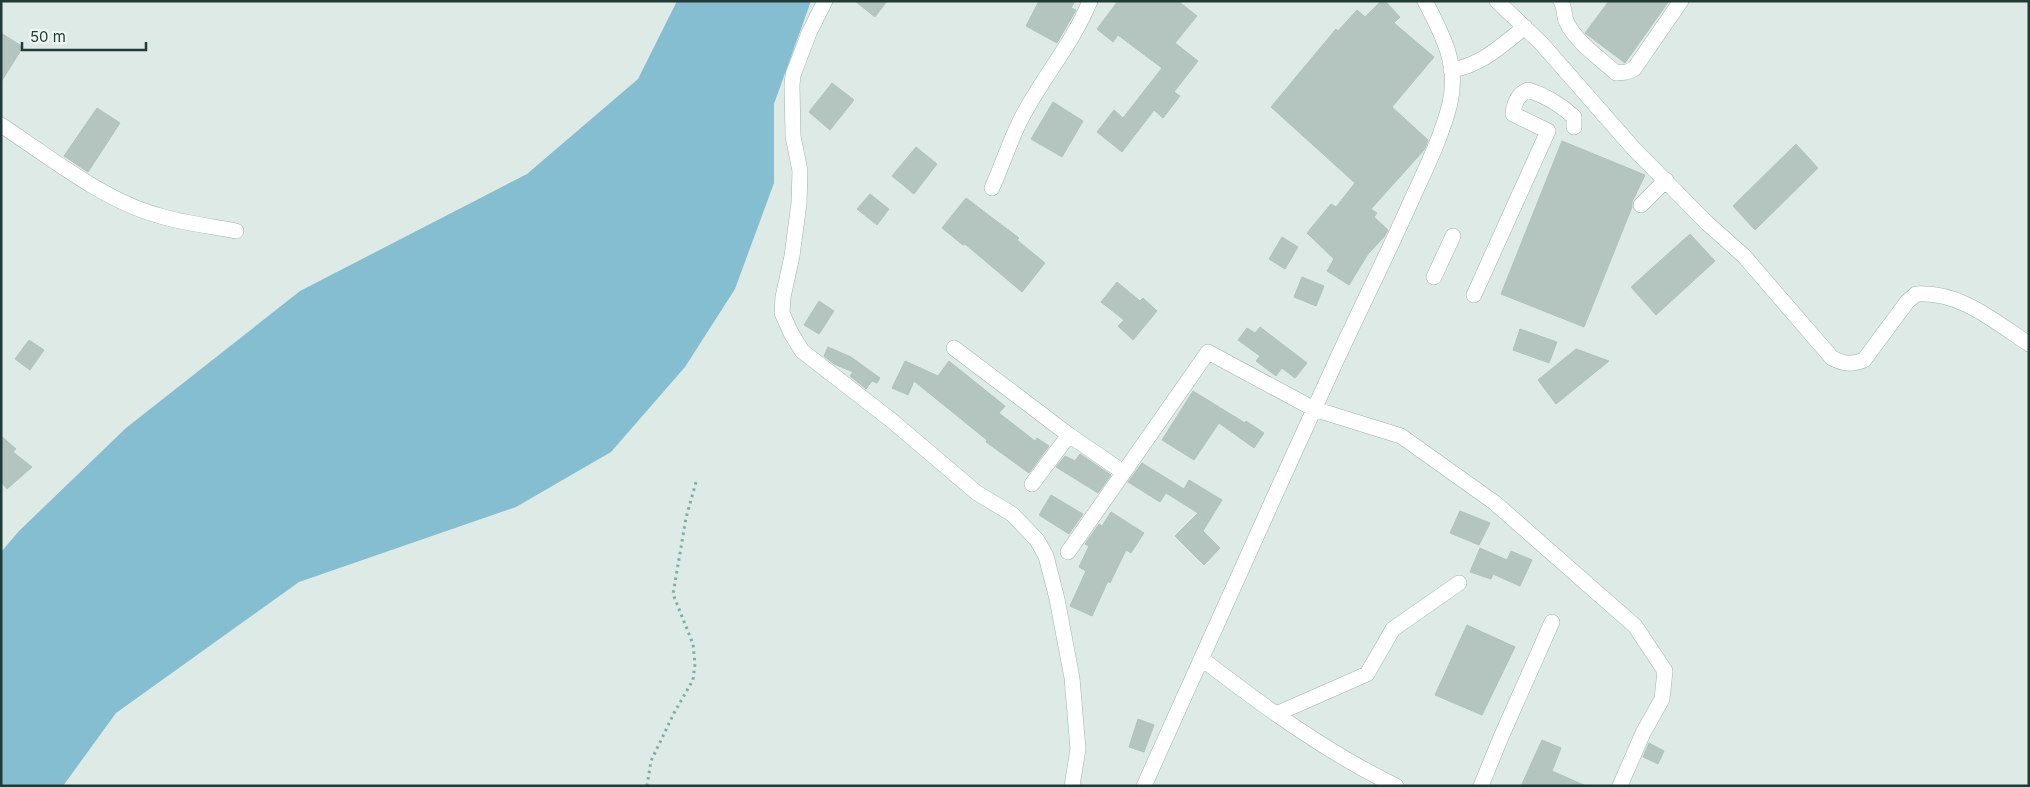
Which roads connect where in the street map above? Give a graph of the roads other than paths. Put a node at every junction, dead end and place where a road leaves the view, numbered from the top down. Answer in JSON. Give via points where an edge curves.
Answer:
{"nodes":[{"id":1,"x":825,"y":1,"type":"edge"},
{"id":2,"x":1090,"y":1,"type":"edge"},
{"id":3,"x":1425,"y":1,"type":"edge"},
{"id":4,"x":1498,"y":1,"type":"edge"},
{"id":5,"x":1681,"y":1,"type":"edge"},
{"id":6,"x":1567,"y":4,"type":"edge"},
{"id":7,"x":1525,"y":27,"type":"junction"},
{"id":8,"x":1451,"y":70,"type":"junction"},
{"id":9,"x":1,"y":125,"type":"edge"},
{"id":10,"x":1574,"y":127,"type":"dead end"},
{"id":11,"x":1666,"y":180,"type":"junction"},
{"id":12,"x":992,"y":188,"type":"dead end"},
{"id":13,"x":1641,"y":205,"type":"dead end"},
{"id":14,"x":236,"y":231,"type":"dead end"},
{"id":15,"x":1453,"y":236,"type":"dead end"},
{"id":16,"x":1434,"y":277,"type":"dead end"},
{"id":17,"x":1474,"y":295,"type":"dead end"},
{"id":18,"x":2029,"y":344,"type":"edge"},
{"id":19,"x":954,"y":348,"type":"dead end"},
{"id":20,"x":1314,"y":409,"type":"junction"},
{"id":21,"x":1069,"y":435,"type":"junction"},
{"id":22,"x":1123,"y":472,"type":"junction"},
{"id":23,"x":1032,"y":484,"type":"dead end"},
{"id":24,"x":1068,"y":552,"type":"dead end"},
{"id":25,"x":1458,"y":583,"type":"dead end"},
{"id":26,"x":1552,"y":622,"type":"dead end"},
{"id":27,"x":1202,"y":658,"type":"junction"},
{"id":28,"x":1276,"y":714,"type":"junction"},
{"id":29,"x":1072,"y":786,"type":"edge"},
{"id":30,"x":1144,"y":786,"type":"edge"},
{"id":31,"x":1396,"y":786,"type":"edge"},
{"id":32,"x":1482,"y":786,"type":"edge"},
{"id":33,"x":1620,"y":786,"type":"edge"}],
"edges":[{"from":1,"to":29,"type":"street","via":[[793,75],[792,136],[800,171],[799,204],[782,313],[802,351],[978,493],[1012,514],[1037,540],[1046,556],[1072,678],[1078,749]]},
{"from":2,"to":12,"type":"street","via":[[1065,51],[1020,121]]},
{"from":3,"to":8,"type":"street","via":[[1449,49]]},
{"from":4,"to":7,"type":"street"},
{"from":5,"to":6,"type":"street","via":[[1634,69],[1616,73],[1574,34],[1565,21]]},
{"from":7,"to":8,"type":"street","via":[[1476,64]]},
{"from":7,"to":11,"type":"street","via":[[1622,136]]},
{"from":8,"to":20,"type":"street","via":[[1450,102],[1429,162]]},
{"from":9,"to":14,"type":"street","via":[[107,194],[134,207],[157,215]]},
{"from":10,"to":17,"type":"street","via":[[1574,117],[1538,93],[1528,90],[1516,100],[1514,114],[1548,131]]},
{"from":11,"to":13,"type":"street"},
{"from":11,"to":18,"type":"street","via":[[1744,256],[1832,358],[1844,364],[1864,360],[1916,294],[1946,295],[1965,303]]},
{"from":15,"to":16,"type":"street"},
{"from":19,"to":21,"type":"street"},
{"from":20,"to":22,"type":"street","via":[[1208,352]]},
{"from":20,"to":27,"type":"street"},
{"from":20,"to":33,"type":"street","via":[[1401,436],[1495,504],[1635,626],[1665,671],[1662,699]]},
{"from":21,"to":22,"type":"street"},
{"from":21,"to":23,"type":"street"},
{"from":22,"to":24,"type":"street"},
{"from":25,"to":28,"type":"street","via":[[1394,629],[1367,674]]},
{"from":26,"to":32,"type":"street"},
{"from":27,"to":28,"type":"street"},
{"from":27,"to":30,"type":"street"},
{"from":28,"to":31,"type":"street","via":[[1346,759]]}]}
